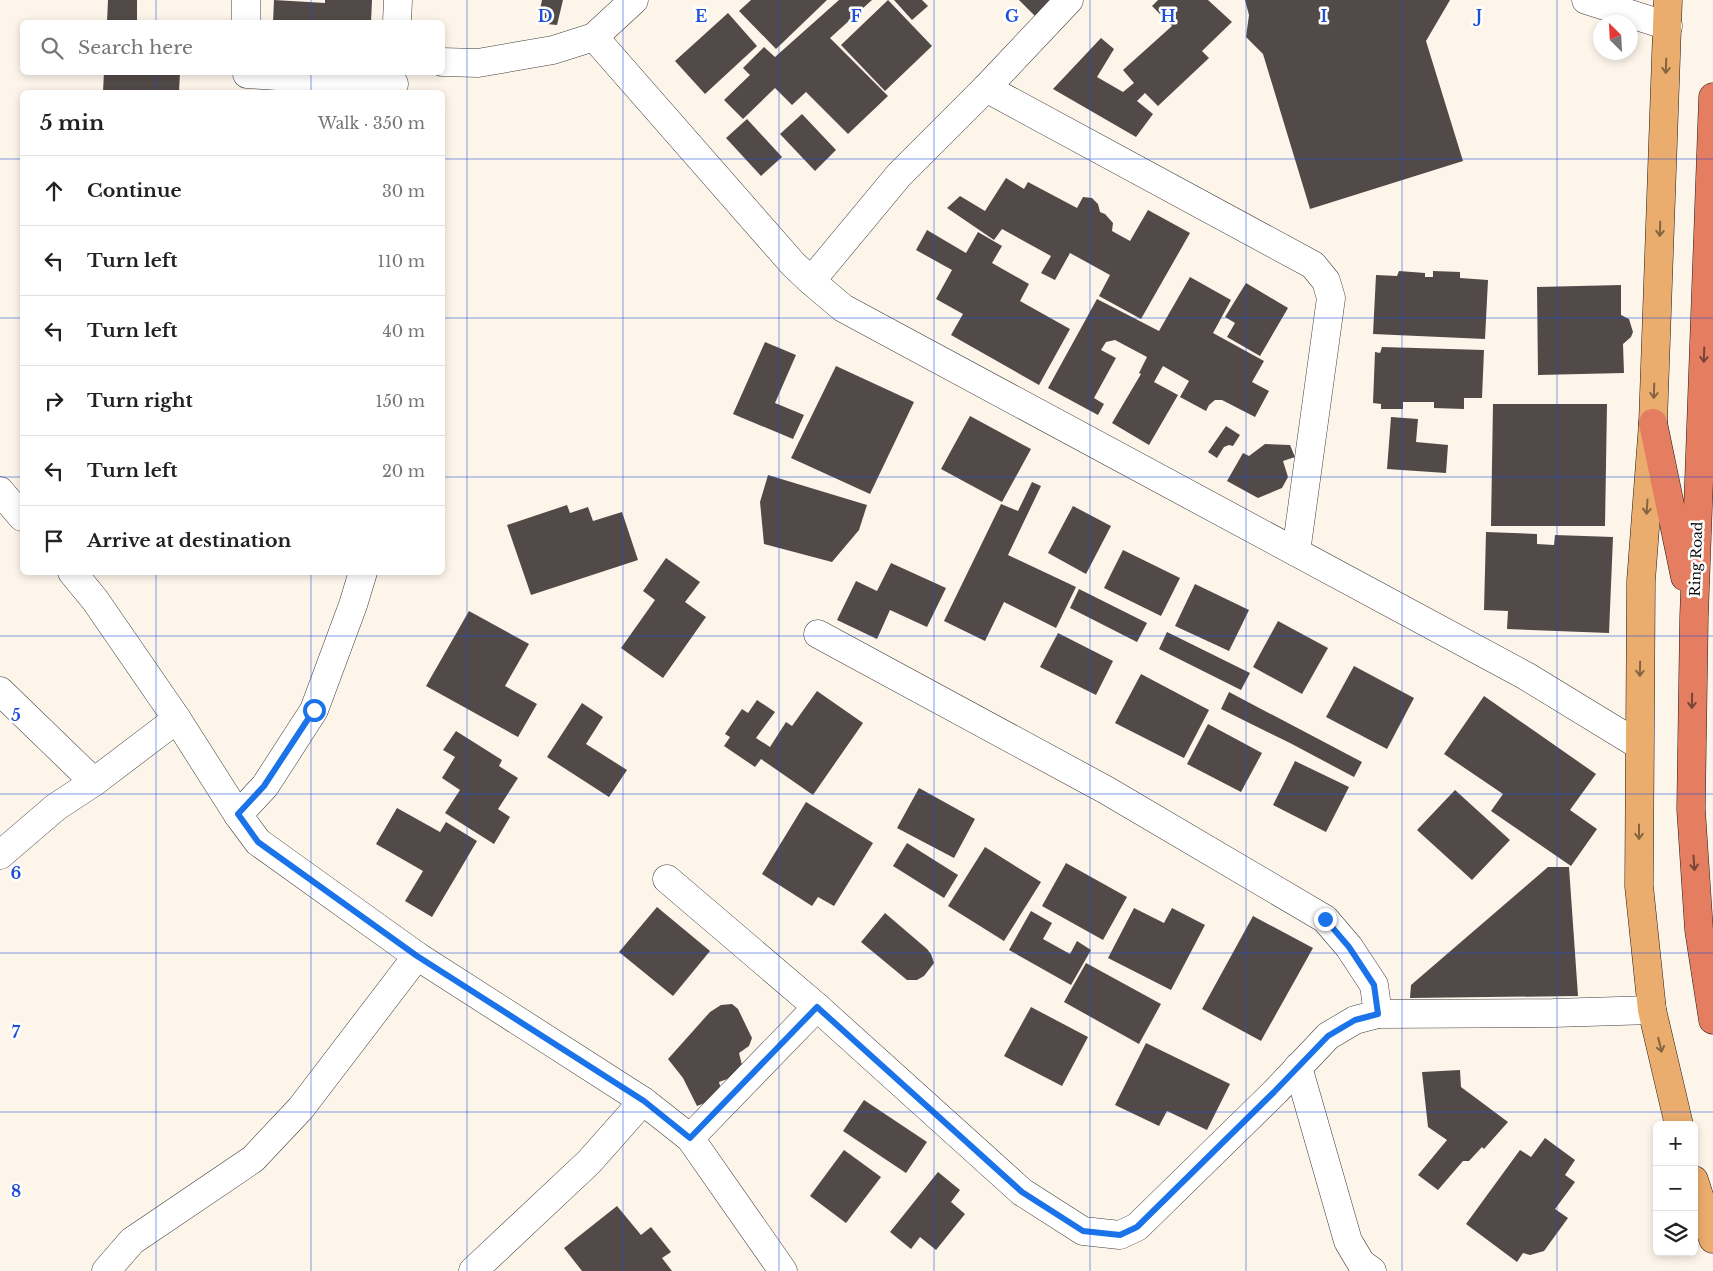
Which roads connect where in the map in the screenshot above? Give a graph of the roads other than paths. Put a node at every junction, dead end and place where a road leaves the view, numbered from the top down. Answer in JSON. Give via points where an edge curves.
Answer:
{"nodes":[{"id":1,"x":246,"y":0,"type":"edge"},
{"id":2,"x":398,"y":0,"type":"edge"},
{"id":3,"x":634,"y":0,"type":"edge"},
{"id":4,"x":1069,"y":0,"type":"edge"},
{"id":5,"x":1586,"y":0,"type":"edge"},
{"id":6,"x":1668,"y":13,"type":"edge"},
{"id":7,"x":246,"y":20,"type":"edge"},
{"id":8,"x":397,"y":20,"type":"edge"},
{"id":9,"x":594,"y":37,"type":"junction"},
{"id":10,"x":445,"y":62,"type":"edge"},
{"id":11,"x":247,"y":80,"type":"edge"},
{"id":12,"x":394,"y":83,"type":"edge"},
{"id":13,"x":986,"y":88,"type":"junction"},
{"id":14,"x":1713,"y":97,"type":"edge"},
{"id":15,"x":811,"y":281,"type":"junction"},
{"id":16,"x":1653,"y":423,"type":"junction"},
{"id":17,"x":1296,"y":552,"type":"junction"},
{"id":18,"x":74,"y":575,"type":"edge"},
{"id":19,"x":362,"y":575,"type":"edge"},
{"id":20,"x":1694,"y":617,"type":"junction"},
{"id":21,"x":818,"y":634,"type":"dead end"},
{"id":22,"x":0,"y":691,"type":"edge"},
{"id":23,"x":177,"y":720,"type":"junction"},
{"id":24,"x":1639,"y":745,"type":"junction"},
{"id":25,"x":94,"y":782,"type":"junction"},
{"id":26,"x":238,"y":814,"type":"junction"},
{"id":27,"x":0,"y":855,"type":"edge"},
{"id":28,"x":667,"y":879,"type":"dead end"},
{"id":29,"x":417,"y":956,"type":"junction"},
{"id":30,"x":817,"y":1007,"type":"junction"},
{"id":31,"x":1652,"y":1010,"type":"junction"},
{"id":32,"x":1378,"y":1014,"type":"junction"},
{"id":33,"x":1713,"y":1020,"type":"edge"},
{"id":34,"x":1298,"y":1067,"type":"junction"},
{"id":35,"x":644,"y":1101,"type":"junction"},
{"id":36,"x":1678,"y":1121,"type":"edge"},
{"id":37,"x":690,"y":1138,"type":"junction"},
{"id":38,"x":1698,"y":1192,"type":"edge"},
{"id":39,"x":1713,"y":1239,"type":"edge"},
{"id":40,"x":106,"y":1271,"type":"edge"},
{"id":41,"x":473,"y":1271,"type":"edge"},
{"id":42,"x":783,"y":1271,"type":"edge"},
{"id":43,"x":1372,"y":1271,"type":"edge"}],
"edges":[{"from":1,"to":7,"type":"street"},
{"from":2,"to":8,"type":"street"},
{"from":3,"to":9,"type":"street"},
{"from":4,"to":13,"type":"street"},
{"from":5,"to":6,"type":"street"},
{"from":6,"to":16,"type":"main road","one_way":true},
{"from":9,"to":10,"type":"street","via":[[553,50],[478,63]]},
{"from":9,"to":15,"type":"street"},
{"from":11,"to":12,"type":"street"},
{"from":13,"to":15,"type":"street","via":[[899,174]]},
{"from":13,"to":17,"type":"street","via":[[1312,265],[1326,281],[1330,298]]},
{"from":14,"to":20,"type":"highway","name":"Ring Road","one_way":true},
{"from":15,"to":17,"type":"street","via":[[843,308]]},
{"from":16,"to":20,"type":"highway"},
{"from":16,"to":24,"type":"main road","one_way":true,"via":[[1641,582]]},
{"from":17,"to":24,"type":"street","via":[[1526,676]]},
{"from":18,"to":23,"type":"street"},
{"from":19,"to":26,"type":"street","via":[[314,710],[264,786]]},
{"from":20,"to":33,"type":"highway","name":"Ring Road","one_way":true,"via":[[1691,809],[1699,930]]},
{"from":21,"to":32,"type":"street","via":[[1106,790],[1325,919],[1349,947],[1374,985]]},
{"from":22,"to":25,"type":"street"},
{"from":23,"to":25,"type":"street"},
{"from":23,"to":26,"type":"street"},
{"from":24,"to":31,"type":"main road","one_way":true,"via":[[1639,886]]},
{"from":25,"to":27,"type":"street","via":[[56,807]]},
{"from":26,"to":29,"type":"street","via":[[258,842]]},
{"from":28,"to":30,"type":"street"},
{"from":29,"to":35,"type":"street"},
{"from":29,"to":40,"type":"street","via":[[301,1108],[253,1159],[132,1241]]},
{"from":30,"to":34,"type":"street","via":[[1022,1192],[1083,1231],[1099,1234],[1120,1235],[1137,1227]]},
{"from":30,"to":37,"type":"street"},
{"from":31,"to":32,"type":"street"},
{"from":31,"to":36,"type":"main road","one_way":true},
{"from":32,"to":34,"type":"street","via":[[1355,1020],[1328,1036]]},
{"from":34,"to":43,"type":"street","via":[[1348,1242],[1361,1264]]},
{"from":35,"to":37,"type":"street"},
{"from":35,"to":41,"type":"street","via":[[589,1162]]},
{"from":37,"to":42,"type":"street"},
{"from":38,"to":39,"type":"main road"}]}
